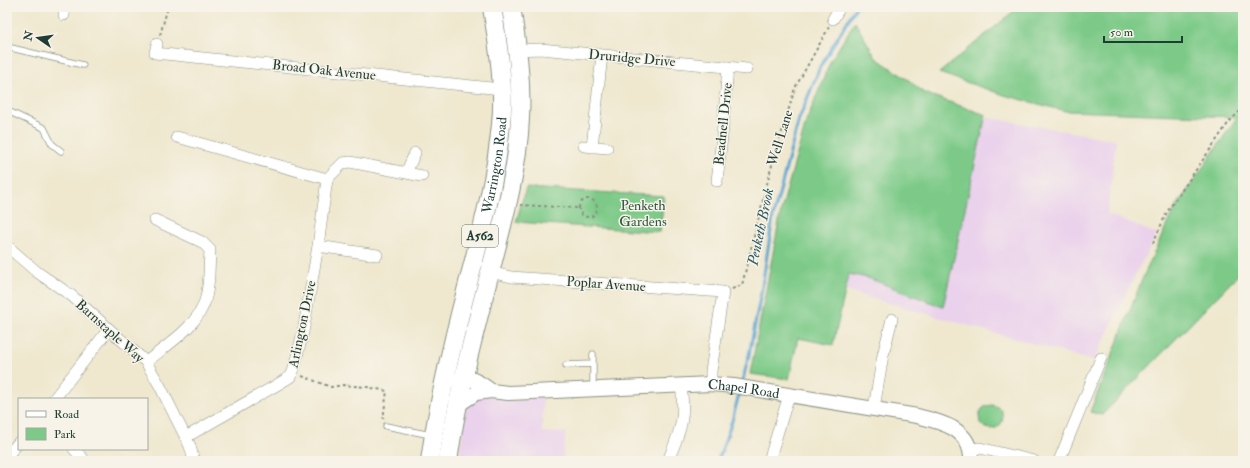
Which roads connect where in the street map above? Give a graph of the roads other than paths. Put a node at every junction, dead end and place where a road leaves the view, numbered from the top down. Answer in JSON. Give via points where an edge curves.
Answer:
{"nodes":[{"id":1,"x":492,"y":7,"type":"edge"},
{"id":2,"x":511,"y":7,"type":"edge"},
{"id":3,"x":840,"y":7,"type":"edge"},
{"id":4,"x":833,"y":19,"type":"road end"},
{"id":5,"x":157,"y":44,"type":"road end"},
{"id":6,"x":7,"y":47,"type":"edge"},
{"id":7,"x":517,"y":50,"type":"junction"},
{"id":8,"x":602,"y":55,"type":"junction"},
{"id":9,"x":83,"y":65,"type":"dead end"},
{"id":10,"x":728,"y":67,"type":"junction"},
{"id":11,"x":747,"y":69,"type":"dead end"},
{"id":12,"x":501,"y":89,"type":"junction"},
{"id":13,"x":7,"y":114,"type":"edge"},
{"id":14,"x":177,"y":137,"type":"dead end"},
{"id":15,"x":607,"y":148,"type":"dead end"},
{"id":16,"x":61,"y":151,"type":"dead end"},
{"id":17,"x":415,"y":153,"type":"dead end"},
{"id":18,"x":406,"y":173,"type":"junction"},
{"id":19,"x":422,"y":176,"type":"dead end"},
{"id":20,"x":327,"y":179,"type":"junction"},
{"id":21,"x":717,"y":181,"type":"dead end"},
{"id":22,"x":154,"y":220,"type":"dead end"},
{"id":23,"x":7,"y":246,"type":"edge"},
{"id":24,"x":318,"y":246,"type":"junction"},
{"id":25,"x":377,"y":254,"type":"dead end"},
{"id":26,"x":490,"y":272,"type":"junction"},
{"id":27,"x":892,"y":319,"type":"dead end"},
{"id":28,"x":109,"y":329,"type":"junction"},
{"id":29,"x":593,"y":354,"type":"dead end"},
{"id":30,"x":1101,"y":358,"type":"dead end"},
{"id":31,"x":146,"y":362,"type":"junction"},
{"id":32,"x":593,"y":364,"type":"junction"},
{"id":33,"x":566,"y":365,"type":"dead end"},
{"id":34,"x":464,"y":378,"type":"junction"},
{"id":35,"x":711,"y":384,"type":"junction"},
{"id":36,"x":681,"y":386,"type":"junction"},
{"id":37,"x":593,"y":390,"type":"junction"},
{"id":38,"x":491,"y":391,"type":"junction"},
{"id":39,"x":442,"y":392,"type":"junction"},
{"id":40,"x":790,"y":395,"type":"junction"},
{"id":41,"x":55,"y":398,"type":"edge"},
{"id":42,"x":458,"y":405,"type":"junction"},
{"id":43,"x":874,"y":408,"type":"junction"},
{"id":44,"x":386,"y":426,"type":"road end"},
{"id":45,"x":433,"y":436,"type":"junction"},
{"id":46,"x":186,"y":438,"type":"junction"},
{"id":47,"x":18,"y":443,"type":"edge"},
{"id":48,"x":75,"y":450,"type":"edge"},
{"id":49,"x":971,"y":455,"type":"edge"},
{"id":50,"x":7,"y":456,"type":"edge"},
{"id":51,"x":85,"y":461,"type":"edge"},
{"id":52,"x":194,"y":461,"type":"edge"},
{"id":53,"x":430,"y":461,"type":"edge"},
{"id":54,"x":448,"y":461,"type":"edge"},
{"id":55,"x":668,"y":461,"type":"edge"},
{"id":56,"x":769,"y":461,"type":"edge"},
{"id":57,"x":1034,"y":461,"type":"edge"},
{"id":58,"x":1059,"y":461,"type":"edge"}],
"edges":[{"from":1,"to":12,"type":"main road","name":"Warrington Road","number":"A562"},
{"from":2,"to":7,"type":"main road","name":"Warrington Road","number":"A562"},
{"from":3,"to":4,"type":"street"},
{"from":5,"to":12,"type":"street","name":"Broad Oak Avenue","via":[[155,53]]},
{"from":6,"to":9,"type":"lane"},
{"from":7,"to":8,"type":"street","name":"Druridge Drive","via":[[541,49]]},
{"from":7,"to":26,"type":"main road","name":"Warrington Road","number":"A562","via":[[520,119],[516,158]]},
{"from":8,"to":10,"type":"street","name":"Druridge Drive"},
{"from":8,"to":15,"type":"street","via":[[588,147]]},
{"from":10,"to":11,"type":"street","name":"Druridge Drive"},
{"from":10,"to":21,"type":"street","name":"Beadnell Drive"},
{"from":12,"to":39,"type":"main road","name":"Warrington Road","number":"A562","via":[[502,123],[491,192]]},
{"from":13,"to":16,"type":"lane","via":[[10,112],[44,128],[52,144]]},
{"from":14,"to":20,"type":"street"},
{"from":17,"to":18,"type":"street"},
{"from":18,"to":19,"type":"street"},
{"from":18,"to":20,"type":"street","via":[[350,162],[342,163]]},
{"from":20,"to":24,"type":"street","name":"Arlington Drive"},
{"from":22,"to":31,"type":"street","via":[[202,242],[210,250],[206,298],[200,312],[181,335]]},
{"from":23,"to":28,"type":"street","name":"Barnstaple Way","via":[[37,272],[72,296]]},
{"from":24,"to":25,"type":"street"},
{"from":24,"to":46,"type":"street","name":"Arlington Drive","via":[[303,332],[290,377]]},
{"from":26,"to":34,"type":"main road","name":"Warrington Road","number":"A562"},
{"from":26,"to":35,"type":"street","name":"Poplar Avenue","via":[[511,277],[723,292]]},
{"from":27,"to":43,"type":"street"},
{"from":28,"to":31,"type":"street","name":"Barnstaple Way"},
{"from":28,"to":41,"type":"street"},
{"from":29,"to":32,"type":"lane"},
{"from":30,"to":58,"type":"street"},
{"from":31,"to":46,"type":"street","name":"Barnstaple Way"},
{"from":32,"to":33,"type":"lane"},
{"from":32,"to":37,"type":"lane"},
{"from":34,"to":38,"type":"street","name":"Chapel Road","via":[[482,384]]},
{"from":34,"to":39,"type":"street","via":[[450,383]]},
{"from":34,"to":42,"type":"main road","name":"Warrington Road","number":"A562"},
{"from":35,"to":36,"type":"street","name":"Chapel Road"},
{"from":35,"to":40,"type":"street","name":"Chapel Road"},
{"from":36,"to":37,"type":"street","name":"Chapel Road"},
{"from":36,"to":55,"type":"street","via":[[683,419]]},
{"from":37,"to":38,"type":"street","name":"Chapel Road","via":[[508,393]]},
{"from":38,"to":42,"type":"street","name":"Chapel Road","via":[[476,393]]},
{"from":39,"to":45,"type":"main road","name":"Warrington Road","number":"A562"},
{"from":40,"to":43,"type":"street","name":"Chapel Road"},
{"from":40,"to":56,"type":"street"},
{"from":42,"to":54,"type":"main road","name":"Warrington Road","number":"A562"},
{"from":43,"to":49,"type":"street","name":"Chapel Road","via":[[939,421],[951,426],[965,439]]},
{"from":44,"to":45,"type":"lane"},
{"from":45,"to":53,"type":"main road","name":"Warrington Road","number":"A562"},
{"from":46,"to":52,"type":"street","name":"Barnstaple Way"},
{"from":47,"to":50,"type":"street"},
{"from":48,"to":51,"type":"street"},
{"from":49,"to":57,"type":"street","via":[[980,448]]}]}
